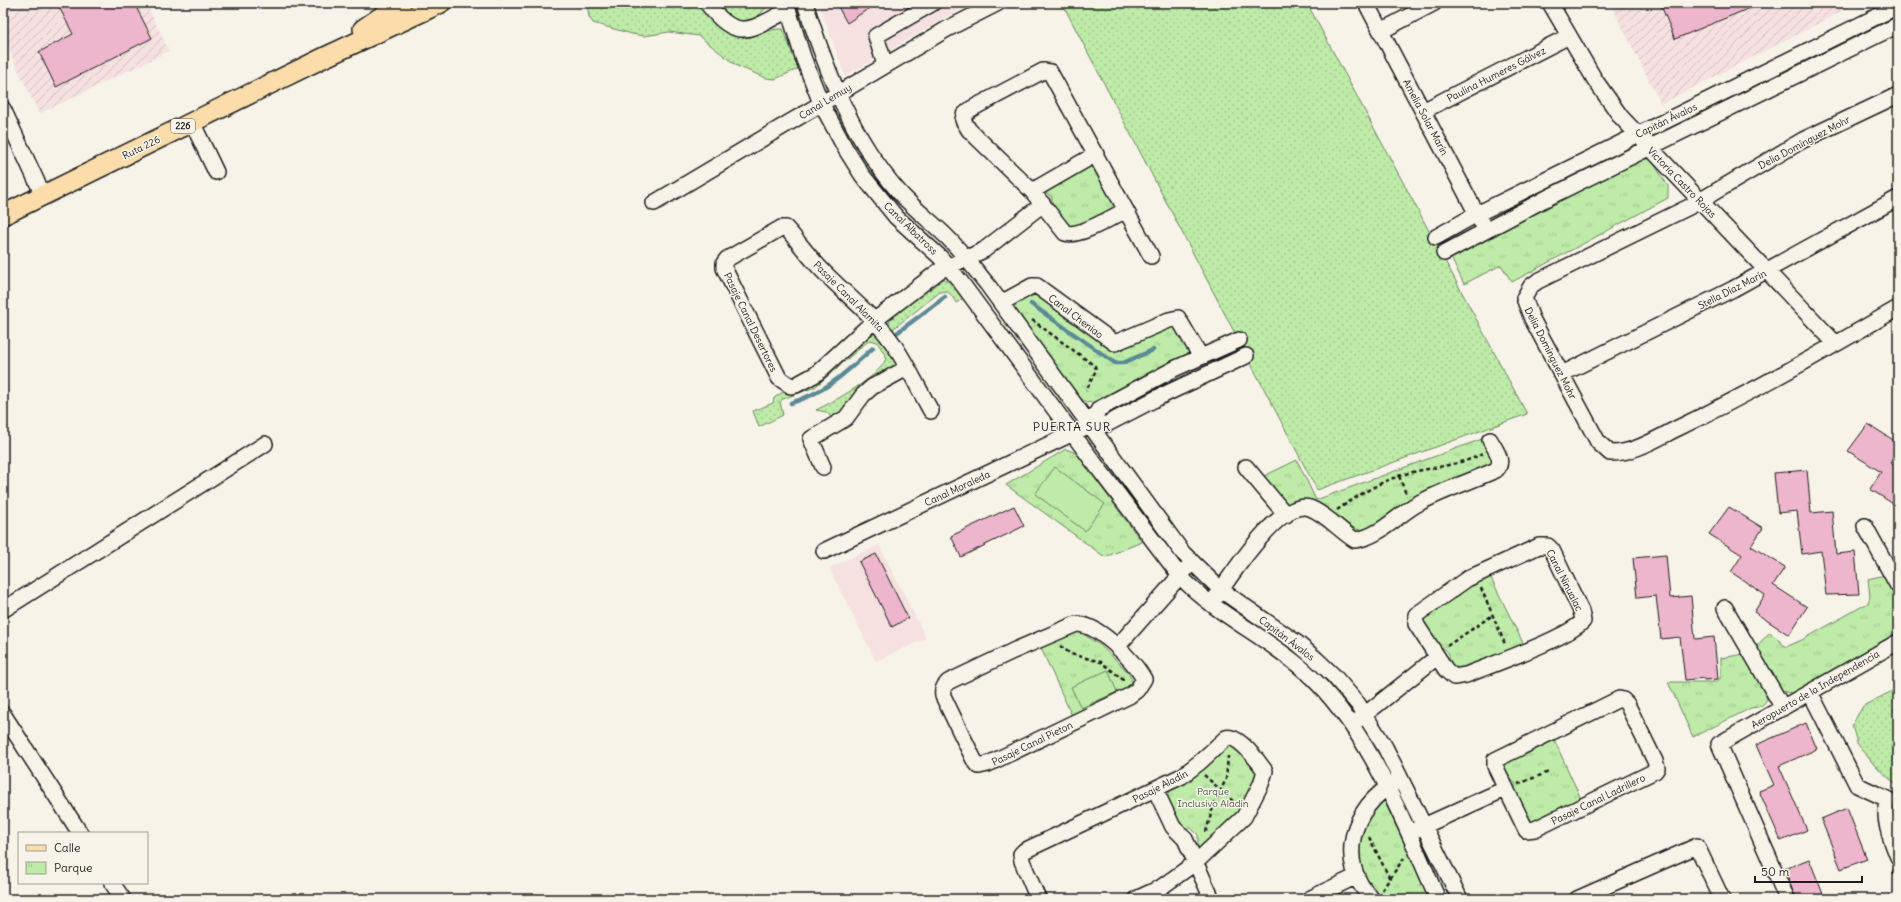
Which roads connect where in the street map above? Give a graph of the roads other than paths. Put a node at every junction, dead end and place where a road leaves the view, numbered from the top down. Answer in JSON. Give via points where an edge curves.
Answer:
{"nodes":[{"id":1,"x":401,"y":3,"type":"edge"},
{"id":2,"x":441,"y":3,"type":"edge"},
{"id":3,"x":707,"y":3,"type":"edge"},
{"id":4,"x":806,"y":3,"type":"edge"},
{"id":5,"x":933,"y":3,"type":"edge"},
{"id":6,"x":998,"y":3,"type":"edge"},
{"id":7,"x":1366,"y":3,"type":"edge"},
{"id":8,"x":1434,"y":3,"type":"edge"},
{"id":9,"x":1550,"y":3,"type":"edge"},
{"id":10,"x":787,"y":6,"type":"edge"},
{"id":11,"x":1898,"y":6,"type":"edge"},
{"id":12,"x":973,"y":8,"type":"edge"},
{"id":13,"x":1898,"y":25,"type":"edge"},
{"id":14,"x":1381,"y":31,"type":"junction"},
{"id":15,"x":1569,"y":36,"type":"junction"},
{"id":16,"x":323,"y":58,"type":"junction"},
{"id":17,"x":885,"y":65,"type":"junction"},
{"id":18,"x":838,"y":93,"type":"junction"},
{"id":19,"x":1898,"y":95,"type":"edge"},
{"id":20,"x":821,"y":103,"type":"junction"},
{"id":21,"x":3,"y":109,"type":"edge"},
{"id":22,"x":1423,"y":111,"type":"junction"},
{"id":23,"x":192,"y":122,"type":"junction"},
{"id":24,"x":1638,"y":134,"type":"junction"},
{"id":25,"x":1649,"y":147,"type":"junction"},
{"id":26,"x":1096,"y":154,"type":"junction"},
{"id":27,"x":216,"y":172,"type":"dead end"},
{"id":28,"x":1032,"y":191,"type":"junction"},
{"id":29,"x":43,"y":195,"type":"junction"},
{"id":30,"x":1898,"y":198,"type":"edge"},
{"id":31,"x":1701,"y":200,"type":"junction"},
{"id":32,"x":654,"y":203,"type":"dead end"},
{"id":33,"x":1043,"y":204,"type":"junction"},
{"id":34,"x":1126,"y":210,"type":"junction"},
{"id":35,"x":3,"y":214,"type":"edge"},
{"id":36,"x":1477,"y":214,"type":"junction"},
{"id":37,"x":784,"y":227,"type":"joint"},
{"id":38,"x":1485,"y":230,"type":"junction"},
{"id":39,"x":1436,"y":237,"type":"dead end"},
{"id":40,"x":1444,"y":253,"type":"dead end"},
{"id":41,"x":1151,"y":256,"type":"dead end"},
{"id":42,"x":966,"y":258,"type":"junction"},
{"id":43,"x":949,"y":266,"type":"junction"},
{"id":44,"x":1767,"y":271,"type":"junction"},
{"id":45,"x":1001,"y":303,"type":"junction"},
{"id":46,"x":1898,"y":308,"type":"edge"},
{"id":47,"x":875,"y":320,"type":"junction"},
{"id":48,"x":1239,"y":340,"type":"dead end"},
{"id":49,"x":1836,"y":344,"type":"junction"},
{"id":50,"x":1246,"y":356,"type":"dead end"},
{"id":51,"x":1201,"y":357,"type":"junction"},
{"id":52,"x":907,"y":368,"type":"junction"},
{"id":53,"x":1562,"y":374,"type":"junction"},
{"id":54,"x":931,"y":411,"type":"dead end"},
{"id":55,"x":1090,"y":425,"type":"junction"},
{"id":56,"x":1072,"y":433,"type":"junction"},
{"id":57,"x":1492,"y":443,"type":"road end"},
{"id":58,"x":265,"y":444,"type":"dead end"},
{"id":59,"x":823,"y":467,"type":"dead end"},
{"id":60,"x":1246,"y":467,"type":"dead end"},
{"id":61,"x":1286,"y":515,"type":"junction"},
{"id":62,"x":1864,"y":526,"type":"dead end"},
{"id":63,"x":824,"y":551,"type":"dead end"},
{"id":64,"x":1192,"y":563,"type":"junction"},
{"id":65,"x":1180,"y":576,"type":"junction"},
{"id":66,"x":1898,"y":586,"type":"edge"},
{"id":67,"x":1221,"y":590,"type":"junction"},
{"id":68,"x":1210,"y":604,"type":"junction"},
{"id":69,"x":1725,"y":608,"type":"dead end"},
{"id":70,"x":3,"y":610,"type":"edge"},
{"id":71,"x":1898,"y":642,"type":"edge"},
{"id":72,"x":1117,"y":647,"type":"junction"},
{"id":73,"x":1436,"y":656,"type":"junction"},
{"id":74,"x":1810,"y":692,"type":"junction"},
{"id":75,"x":1783,"y":708,"type":"junction"},
{"id":76,"x":3,"y":714,"type":"edge"},
{"id":77,"x":1365,"y":714,"type":"junction"},
{"id":78,"x":1352,"y":724,"type":"junction"},
{"id":79,"x":1402,"y":780,"type":"junction"},
{"id":80,"x":1387,"y":788,"type":"junction"},
{"id":81,"x":1505,"y":789,"type":"junction"},
{"id":82,"x":1155,"y":790,"type":"junction"},
{"id":83,"x":1425,"y":826,"type":"junction"},
{"id":84,"x":79,"y":832,"type":"edge"},
{"id":85,"x":1408,"y":833,"type":"junction"},
{"id":86,"x":1898,"y":857,"type":"edge"},
{"id":87,"x":1195,"y":863,"type":"junction"},
{"id":88,"x":1357,"y":876,"type":"junction"},
{"id":89,"x":113,"y":884,"type":"edge"},
{"id":90,"x":1376,"y":896,"type":"edge"},
{"id":91,"x":122,"y":899,"type":"edge"},
{"id":92,"x":1038,"y":899,"type":"edge"},
{"id":93,"x":1136,"y":899,"type":"edge"},
{"id":94,"x":1212,"y":899,"type":"edge"},
{"id":95,"x":1310,"y":899,"type":"edge"},
{"id":96,"x":1438,"y":899,"type":"edge"},
{"id":97,"x":1460,"y":899,"type":"edge"},
{"id":98,"x":1577,"y":899,"type":"edge"},
{"id":99,"x":1722,"y":899,"type":"edge"},
{"id":100,"x":1787,"y":899,"type":"edge"}],
"edges":[{"from":1,"to":16,"type":"main road","name":"Ruta 226","number":"226"},
{"from":2,"to":16,"type":"main road","name":"Ruta 226","number":"226"},
{"from":3,"to":10,"type":"street","via":[[726,23],[739,30],[758,27]]},
{"from":4,"to":18,"type":"street","name":"Canal Albatross"},
{"from":5,"to":17,"type":"street","via":[[876,36]]},
{"from":6,"to":12,"type":"street","name":"Canal Lemuy"},
{"from":7,"to":14,"type":"street","name":"Amelia Solar Marín"},
{"from":8,"to":14,"type":"street"},
{"from":9,"to":15,"type":"street","name":"Victoria Castro Rojas"},
{"from":10,"to":20,"type":"street","name":"Canal Albatross"},
{"from":11,"to":24,"type":"street","name":"Capitán Ávalos"},
{"from":12,"to":17,"type":"street","name":"Canal Lemuy"},
{"from":13,"to":25,"type":"street","name":"Capitán Ávalos"},
{"from":14,"to":22,"type":"street","name":"Amelia Solar Marín"},
{"from":15,"to":22,"type":"street","name":"Paulina Humeres Gálvez"},
{"from":15,"to":24,"type":"street","name":"Victoria Castro Rojas","via":[[1607,98]]},
{"from":16,"to":23,"type":"main road","name":"Ruta 226","number":"226"},
{"from":17,"to":18,"type":"street","name":"Canal Lemuy"},
{"from":18,"to":20,"type":"street","name":"Canal Lemuy"},
{"from":18,"to":42,"type":"street","name":"Canal Albatross","via":[[860,136],[886,175],[900,193],[947,236]]},
{"from":19,"to":31,"type":"street","name":"Delia Domínguez Mohr","via":[[1803,140]]},
{"from":20,"to":32,"type":"street","name":"Canal Lemuy"},
{"from":20,"to":43,"type":"street","name":"Canal Albatross","via":[[845,148],[873,190],[896,217]]},
{"from":21,"to":29,"type":"street"},
{"from":22,"to":36,"type":"street","name":"Amelia Solar Marín"},
{"from":23,"to":27,"type":"street"},
{"from":23,"to":29,"type":"main road","name":"Ruta 226","number":"226"},
{"from":24,"to":25,"type":"street","name":"Victoria Castro Rojas"},
{"from":24,"to":36,"type":"street","name":"Capitán Ávalos"},
{"from":25,"to":31,"type":"street","name":"Victoria Castro Rojas"},
{"from":25,"to":38,"type":"street","name":"Capitán Ávalos"},
{"from":26,"to":28,"type":"street"},
{"from":26,"to":28,"type":"street","via":[[1048,70],[966,113],[963,120],[969,130]]},
{"from":26,"to":34,"type":"street"},
{"from":28,"to":33,"type":"street"},
{"from":29,"to":35,"type":"main road","name":"Ruta 226","number":"226"},
{"from":30,"to":44,"type":"street","name":"Stella Díaz Marín"},
{"from":31,"to":44,"type":"street","name":"Victoria Castro Rojas"},
{"from":31,"to":53,"type":"street","name":"Delia Domínguez Mohr","via":[[1530,286],[1524,298],[1526,307]]},
{"from":33,"to":34,"type":"street","via":[[1063,231],[1070,234],[1097,225]]},
{"from":33,"to":42,"type":"street","via":[[984,250]]},
{"from":34,"to":41,"type":"street"},
{"from":36,"to":38,"type":"street","name":"Amelia Solar Marín"},
{"from":36,"to":39,"type":"street","name":"Capitán Ávalos"},
{"from":37,"to":47,"type":"street","name":"Pasaje Canal Alamita","via":[[820,268]]},
{"from":37,"to":47,"type":"street","name":"Pasaje Canal Desertores","via":[[724,263],[724,268],[779,378],[791,386],[816,374]]},
{"from":38,"to":40,"type":"street","name":"Capitán Ávalos"},
{"from":42,"to":43,"type":"street"},
{"from":42,"to":45,"type":"street","name":"Canal Albatross"},
{"from":43,"to":47,"type":"street"},
{"from":43,"to":56,"type":"street","name":"Canal Albatross"},
{"from":44,"to":49,"type":"street","name":"Victoria Castro Rojas"},
{"from":44,"to":53,"type":"street","name":"Stella Díaz Marín"},
{"from":45,"to":51,"type":"street","name":"Canal Cheniao","via":[[1032,286],[1037,286],[1115,344],[1178,318]]},
{"from":45,"to":55,"type":"street","name":"Canal Albatross"},
{"from":46,"to":49,"type":"street","name":"Delia Domínguez Mohr"},
{"from":47,"to":52,"type":"street","name":"Pasaje Canal Alamita","via":[[893,343]]},
{"from":48,"to":51,"type":"street"},
{"from":49,"to":53,"type":"street","name":"Delia Domínguez Mohr","via":[[1733,401],[1642,445],[1617,453],[1610,453],[1598,442]]},
{"from":50,"to":55,"type":"street","name":"Canal Moraleda","via":[[1107,424]]},
{"from":51,"to":55,"type":"street","via":[[1099,409]]},
{"from":52,"to":54,"type":"street","name":"Pasaje Canal Alamita"},
{"from":52,"to":59,"type":"street","via":[[872,387],[846,418],[811,439]]},
{"from":55,"to":56,"type":"street","name":"Canal Moraleda"},
{"from":55,"to":64,"type":"street","name":"Capitán Ávalos","via":[[1168,534]]},
{"from":56,"to":63,"type":"street","name":"Canal Moraleda"},
{"from":56,"to":65,"type":"street","name":"Capitán Ávalos"},
{"from":57,"to":61,"type":"street","via":[[1500,461],[1498,469],[1410,508],[1385,527],[1359,539],[1355,540],[1313,510],[1304,507]]},
{"from":58,"to":70,"type":"street"},
{"from":60,"to":61,"type":"street"},
{"from":61,"to":67,"type":"street","via":[[1262,535]]},
{"from":62,"to":66,"type":"street"},
{"from":64,"to":65,"type":"street"},
{"from":64,"to":67,"type":"street","name":"Capitán Ávalos"},
{"from":65,"to":68,"type":"street","name":"Capitán Ávalos"},
{"from":65,"to":72,"type":"street"},
{"from":67,"to":68,"type":"street"},
{"from":67,"to":77,"type":"street","name":"Capitán Ávalos","via":[[1312,655],[1334,676]]},
{"from":68,"to":78,"type":"street","name":"Capitán Ávalos","via":[[1304,670]]},
{"from":69,"to":75,"type":"street"},
{"from":71,"to":74,"type":"street","name":"Aeropuerto de la Independencia"},
{"from":72,"to":72,"type":"street","name":"Pasaje Canal Pieton","via":[[1095,630],[1081,624],[1072,625],[945,686],[943,696],[976,764],[988,764],[1137,690],[1144,679]]},
{"from":73,"to":73,"type":"street","name":"Canal Ninualac","via":[[1416,624],[1416,615],[1476,575],[1539,546],[1548,546],[1552,550],[1581,611],[1582,621],[1579,625],[1460,678],[1449,674]]},
{"from":73,"to":77,"type":"street"},
{"from":74,"to":75,"type":"street","name":"Aeropuerto de la Independencia"},
{"from":74,"to":86,"type":"street","via":[[1857,784],[1887,799],[1886,825]]},
{"from":75,"to":100,"type":"street","name":"Aeropuerto de la Independencia","via":[[1719,744]]},
{"from":76,"to":84,"type":"street"},
{"from":77,"to":78,"type":"street"},
{"from":77,"to":79,"type":"street","name":"Capitán Ávalos"},
{"from":78,"to":80,"type":"street","name":"Capitán Ávalos"},
{"from":79,"to":80,"type":"street"},
{"from":79,"to":83,"type":"street","name":"Capitán Ávalos"},
{"from":80,"to":85,"type":"street","name":"Capitán Ávalos"},
{"from":80,"to":88,"type":"street","via":[[1370,802],[1359,819],[1352,843]]},
{"from":81,"to":81,"type":"street","name":"Pasaje Canal Ladrillero","via":[[1523,827],[1530,831],[1651,774],[1657,764],[1627,704],[1619,699],[1497,758],[1495,766]]},
{"from":81,"to":83,"type":"street"},
{"from":82,"to":87,"type":"street","via":[[1173,827],[1185,839]]},
{"from":82,"to":87,"type":"street","name":"Pasaje Aladín","via":[[1194,768],[1230,737],[1236,739],[1265,771],[1247,813]]},
{"from":82,"to":92,"type":"street","name":"Pasaje Aladín","via":[[1024,851],[1021,854],[1022,861]]},
{"from":83,"to":85,"type":"street"},
{"from":83,"to":97,"type":"street","name":"Capitán Ávalos"},
{"from":85,"to":96,"type":"street","name":"Capitán Ávalos"},
{"from":87,"to":93,"type":"street","via":[[1160,888]]},
{"from":87,"to":94,"type":"street"},
{"from":88,"to":90,"type":"street"},
{"from":88,"to":95,"type":"street"},
{"from":89,"to":91,"type":"street"},
{"from":98,"to":99,"type":"street","via":[[1697,846]]}]}
